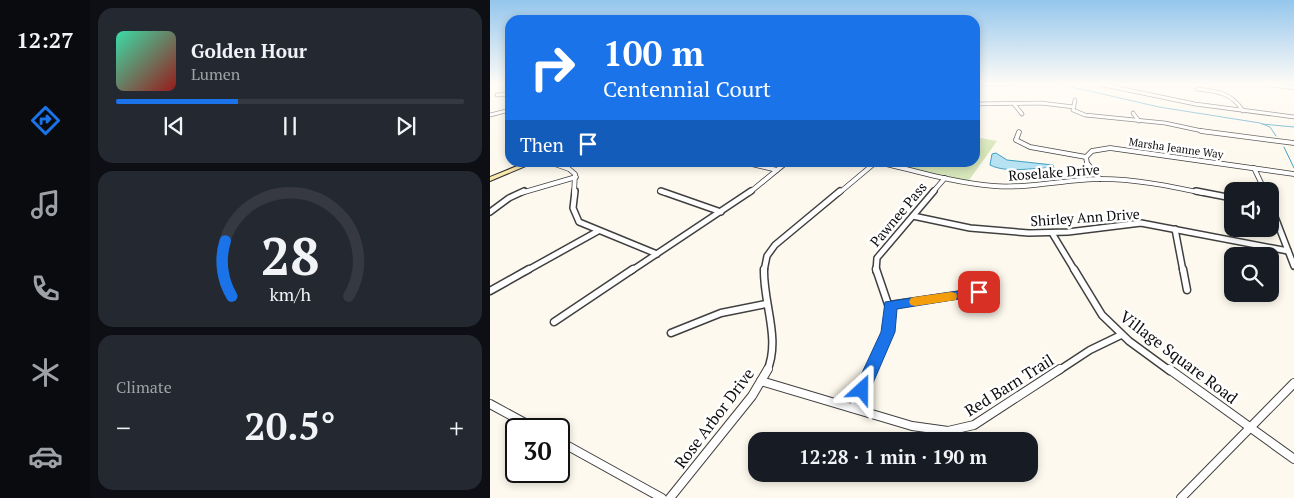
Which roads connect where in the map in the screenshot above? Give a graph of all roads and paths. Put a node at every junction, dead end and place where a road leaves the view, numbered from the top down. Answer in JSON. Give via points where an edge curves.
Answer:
{"nodes":[{"id":1,"x":1017,"y":107,"type":"edge"},
{"id":2,"x":1074,"y":107,"type":"edge"},
{"id":3,"x":1218,"y":107,"type":"edge"},
{"id":4,"x":1241,"y":107,"type":"edge"},
{"id":5,"x":1243,"y":111,"type":"junction"},
{"id":6,"x":505,"y":112,"type":"edge"},
{"id":7,"x":1133,"y":113,"type":"dead end"},
{"id":8,"x":1022,"y":114,"type":"dead end"},
{"id":9,"x":490,"y":116,"type":"edge"},
{"id":10,"x":1294,"y":117,"type":"edge"},
{"id":11,"x":1139,"y":121,"type":"junction"},
{"id":12,"x":1019,"y":132,"type":"dead end"},
{"id":13,"x":1294,"y":143,"type":"edge"},
{"id":14,"x":1086,"y":157,"type":"junction"},
{"id":15,"x":521,"y":167,"type":"edge"},
{"id":16,"x":563,"y":167,"type":"edge"},
{"id":17,"x":764,"y":167,"type":"edge"},
{"id":18,"x":781,"y":167,"type":"edge"},
{"id":19,"x":871,"y":167,"type":"edge"},
{"id":20,"x":899,"y":167,"type":"edge"},
{"id":21,"x":1254,"y":168,"type":"junction"},
{"id":22,"x":777,"y":170,"type":"junction"},
{"id":23,"x":1294,"y":174,"type":"edge"},
{"id":24,"x":576,"y":177,"type":"junction"},
{"id":25,"x":946,"y":178,"type":"junction"},
{"id":26,"x":490,"y":179,"type":"edge"},
{"id":27,"x":1100,"y":180,"type":"junction"},
{"id":28,"x":1261,"y":182,"type":"edge"},
{"id":29,"x":660,"y":191,"type":"dead end"},
{"id":30,"x":1224,"y":197,"type":"edge"},
{"id":31,"x":490,"y":212,"type":"edge"},
{"id":32,"x":722,"y":212,"type":"junction"},
{"id":33,"x":912,"y":216,"type":"junction"},
{"id":34,"x":1279,"y":228,"type":"edge"},
{"id":35,"x":1175,"y":229,"type":"junction"},
{"id":36,"x":598,"y":231,"type":"junction"},
{"id":37,"x":1052,"y":233,"type":"junction"},
{"id":38,"x":1288,"y":251,"type":"junction"},
{"id":39,"x":657,"y":254,"type":"junction"},
{"id":40,"x":1294,"y":266,"type":"edge"},
{"id":41,"x":490,"y":290,"type":"edge"},
{"id":42,"x":1187,"y":290,"type":"dead end"},
{"id":43,"x":979,"y":292,"type":"dead end"},
{"id":44,"x":766,"y":304,"type":"junction"},
{"id":45,"x":890,"y":305,"type":"junction"},
{"id":46,"x":554,"y":322,"type":"dead end"},
{"id":47,"x":671,"y":333,"type":"dead end"},
{"id":48,"x":1121,"y":335,"type":"junction"},
{"id":49,"x":761,"y":381,"type":"junction"},
{"id":50,"x":1294,"y":383,"type":"edge"},
{"id":51,"x":490,"y":404,"type":"edge"},
{"id":52,"x":853,"y":408,"type":"junction"},
{"id":53,"x":516,"y":418,"type":"edge"},
{"id":54,"x":1250,"y":427,"type":"junction"},
{"id":55,"x":570,"y":447,"type":"edge"},
{"id":56,"x":1294,"y":458,"type":"edge"},
{"id":57,"x":662,"y":498,"type":"edge"},
{"id":58,"x":670,"y":498,"type":"edge"},
{"id":59,"x":1181,"y":498,"type":"edge"}],
"edges":[{"from":1,"to":8,"type":"street"},
{"from":2,"to":11,"type":"street","via":[[1074,111],[1081,114]]},
{"from":3,"to":5,"type":"street"},
{"from":4,"to":5,"type":"street"},
{"from":5,"to":10,"type":"street"},
{"from":6,"to":9,"type":"street"},
{"from":7,"to":11,"type":"street"},
{"from":11,"to":13,"type":"street"},
{"from":12,"to":14,"type":"street","via":[[1016,140],[1026,146]]},
{"from":14,"to":21,"type":"street","name":"Marsha Jeanne Way","via":[[1095,150],[1118,149]]},
{"from":14,"to":27,"type":"street"},
{"from":15,"to":26,"type":"street"},
{"from":16,"to":24,"type":"street","via":[[571,170]]},
{"from":17,"to":22,"type":"street"},
{"from":18,"to":22,"type":"street"},
{"from":19,"to":44,"type":"street","name":"Rose Arbor Drive","via":[[771,249],[763,267]]},
{"from":20,"to":25,"type":"street","name":"Roselake Drive"},
{"from":21,"to":23,"type":"street","name":"Marsha Jeanne Way"},
{"from":21,"to":28,"type":"street"},
{"from":22,"to":32,"type":"street"},
{"from":24,"to":31,"type":"street","via":[[520,192]]},
{"from":24,"to":36,"type":"street","via":[[573,216]]},
{"from":25,"to":27,"type":"street","name":"Roselake Drive","via":[[1012,187]]},
{"from":25,"to":33,"type":"street","name":"Pawnee Pass"},
{"from":27,"to":30,"type":"street","name":"Roselake Drive","via":[[1140,182]]},
{"from":29,"to":32,"type":"street"},
{"from":32,"to":39,"type":"street"},
{"from":33,"to":37,"type":"street","name":"Shirley Ann Drive","via":[[986,231]]},
{"from":33,"to":45,"type":"street","name":"Pawnee Pass","via":[[876,263],[876,273]]},
{"from":34,"to":38,"type":"street"},
{"from":35,"to":37,"type":"street","name":"Shirley Ann Drive","via":[[1133,223]]},
{"from":35,"to":38,"type":"street","name":"Shirley Ann Drive"},
{"from":35,"to":42,"type":"street"},
{"from":36,"to":39,"type":"street"},
{"from":36,"to":41,"type":"street"},
{"from":37,"to":48,"type":"street","name":"Village Square Road","via":[[1102,315]]},
{"from":38,"to":40,"type":"street"},
{"from":39,"to":46,"type":"street"},
{"from":43,"to":45,"type":"street"},
{"from":44,"to":47,"type":"street","via":[[712,316]]},
{"from":44,"to":49,"type":"street","name":"Rose Arbor Drive","via":[[772,349],[770,363]]},
{"from":45,"to":52,"type":"street","name":"Pawnee Pass","via":[[892,314],[888,332]]},
{"from":48,"to":52,"type":"street","name":"Red Barn Trail","via":[[1090,350],[965,428],[948,431],[925,429]]},
{"from":48,"to":54,"type":"street","name":"Village Square Road"},
{"from":49,"to":52,"type":"street","name":"Red Barn Trail"},
{"from":49,"to":58,"type":"street","name":"Rose Arbor Drive"},
{"from":50,"to":54,"type":"street"},
{"from":51,"to":53,"type":"street"},
{"from":54,"to":56,"type":"street","name":"Village Square Road"},
{"from":54,"to":59,"type":"street"},
{"from":55,"to":57,"type":"street"}]}
